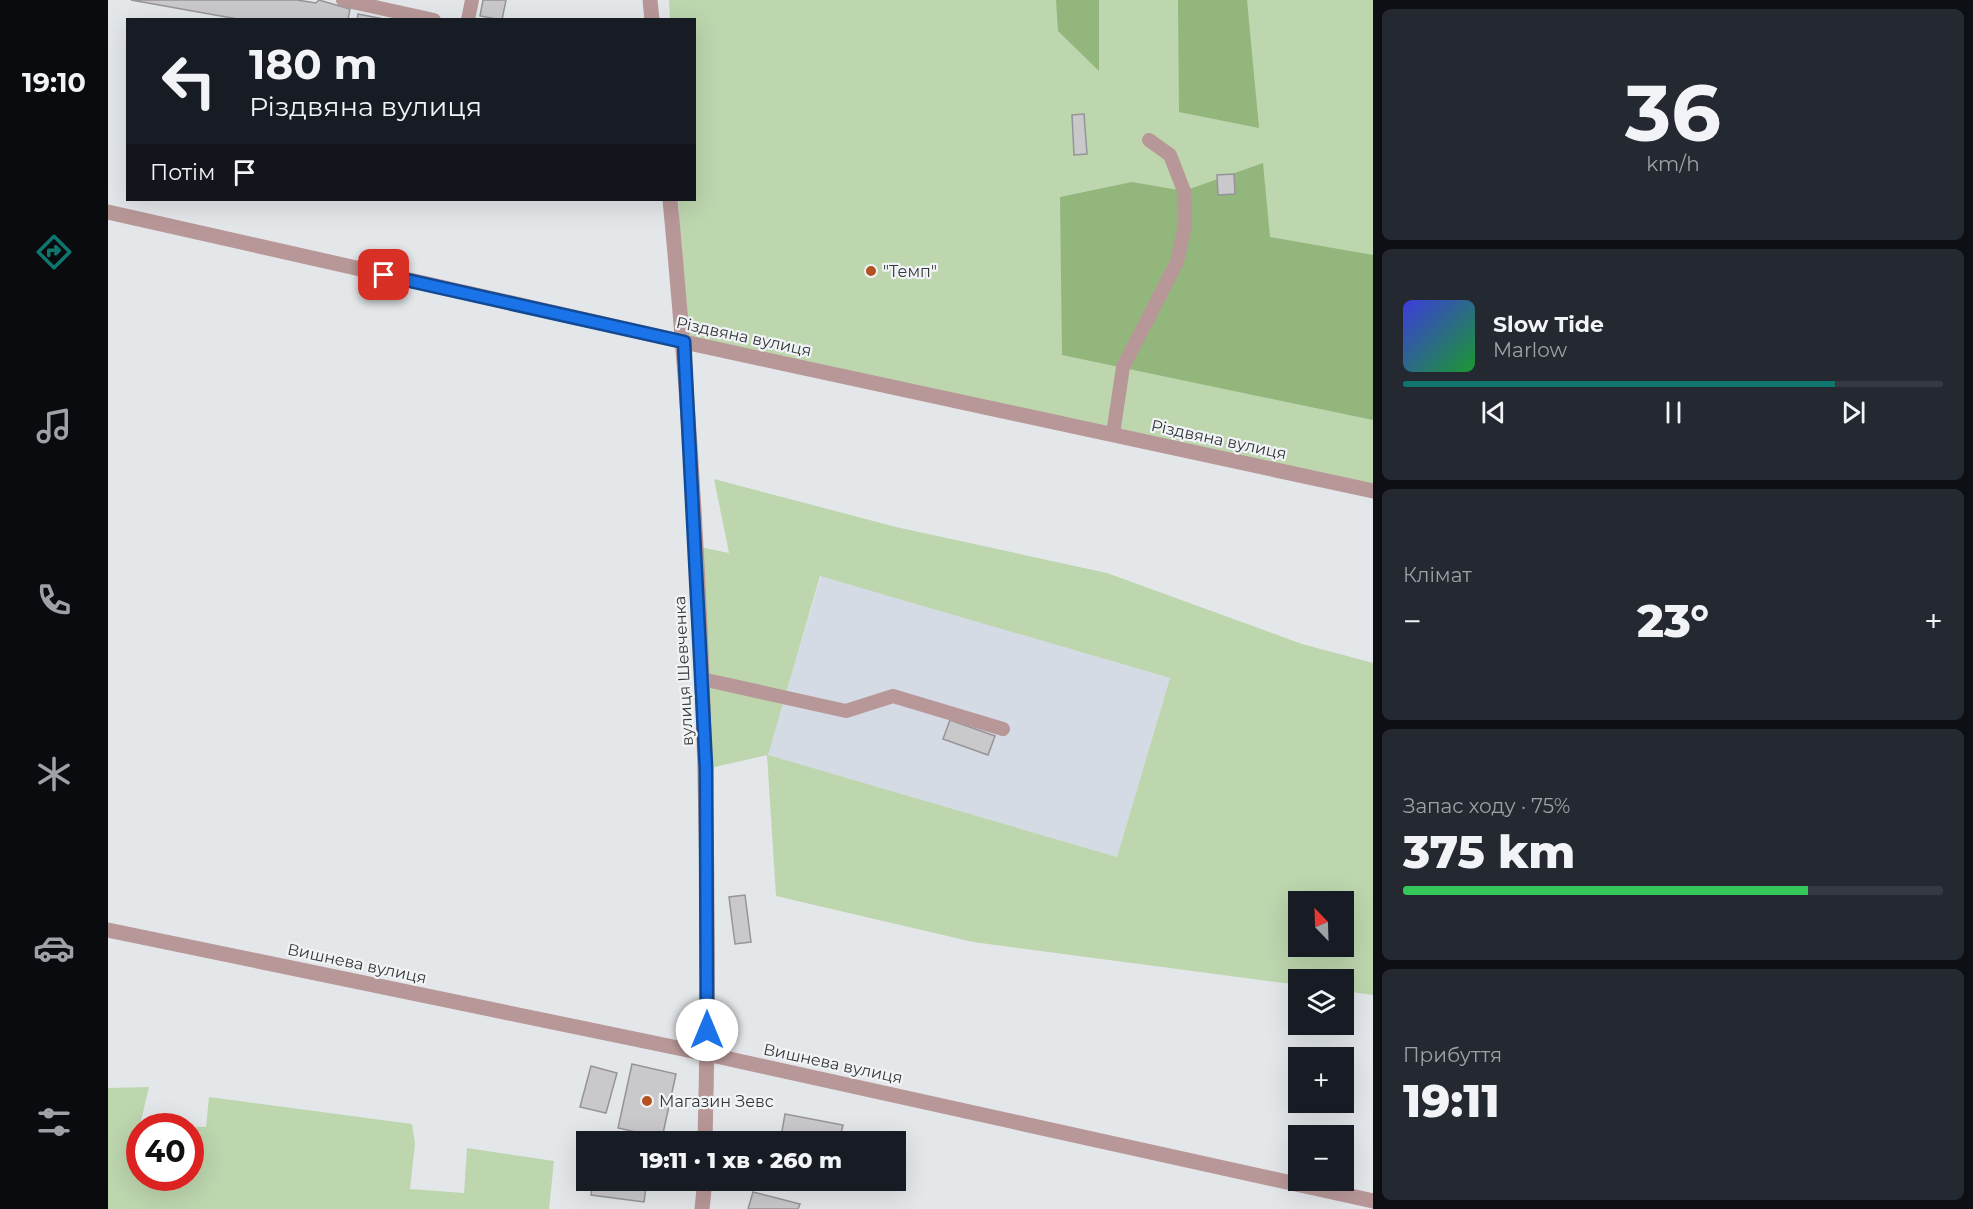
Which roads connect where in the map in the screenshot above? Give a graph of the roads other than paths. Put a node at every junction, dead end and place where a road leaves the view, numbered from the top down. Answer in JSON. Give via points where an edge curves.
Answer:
{"nodes":[{"id":1,"x":343,"y":0,"type":"edge"},
{"id":2,"x":472,"y":0,"type":"edge"},
{"id":3,"x":651,"y":0,"type":"edge"},
{"id":4,"x":425,"y":18,"type":"edge"},
{"id":5,"x":468,"y":18,"type":"edge"},
{"id":6,"x":652,"y":18,"type":"edge"},
{"id":7,"x":1149,"y":140,"type":"dead end"},
{"id":8,"x":670,"y":201,"type":"edge"},
{"id":9,"x":108,"y":212,"type":"edge"},
{"id":10,"x":684,"y":342,"type":"junction"},
{"id":11,"x":1113,"y":434,"type":"junction"},
{"id":12,"x":1373,"y":491,"type":"edge"},
{"id":13,"x":702,"y":679,"type":"junction"},
{"id":14,"x":1003,"y":729,"type":"dead end"},
{"id":15,"x":108,"y":930,"type":"edge"},
{"id":16,"x":707,"y":1054,"type":"junction"},
{"id":17,"x":705,"y":1131,"type":"edge"},
{"id":18,"x":704,"y":1191,"type":"edge"},
{"id":19,"x":1373,"y":1201,"type":"edge"},
{"id":20,"x":702,"y":1209,"type":"edge"}],
"edges":[{"from":1,"to":4,"type":"lane"},
{"from":2,"to":5,"type":"lane"},
{"from":3,"to":6,"type":"street"},
{"from":7,"to":11,"type":"lane","via":[[1170,155],[1184,191],[1185,225],[1177,262],[1123,367]]},
{"from":8,"to":10,"type":"street","name":"вулиця Шевченка"},
{"from":9,"to":10,"type":"street","name":"Різдвяна вулиця"},
{"from":10,"to":11,"type":"street","name":"Різдвяна вулиця"},
{"from":10,"to":13,"type":"street","name":"вулиця Шевченка"},
{"from":11,"to":12,"type":"street","name":"Різдвяна вулиця"},
{"from":13,"to":14,"type":"lane","via":[[846,711],[893,696]]},
{"from":13,"to":16,"type":"street","name":"вулиця Шевченка"},
{"from":15,"to":16,"type":"street","name":"Вишнева вулиця"},
{"from":16,"to":17,"type":"street","name":"вулиця Шевченка"},
{"from":16,"to":19,"type":"street","name":"Вишнева вулиця"},
{"from":18,"to":20,"type":"street"}]}
